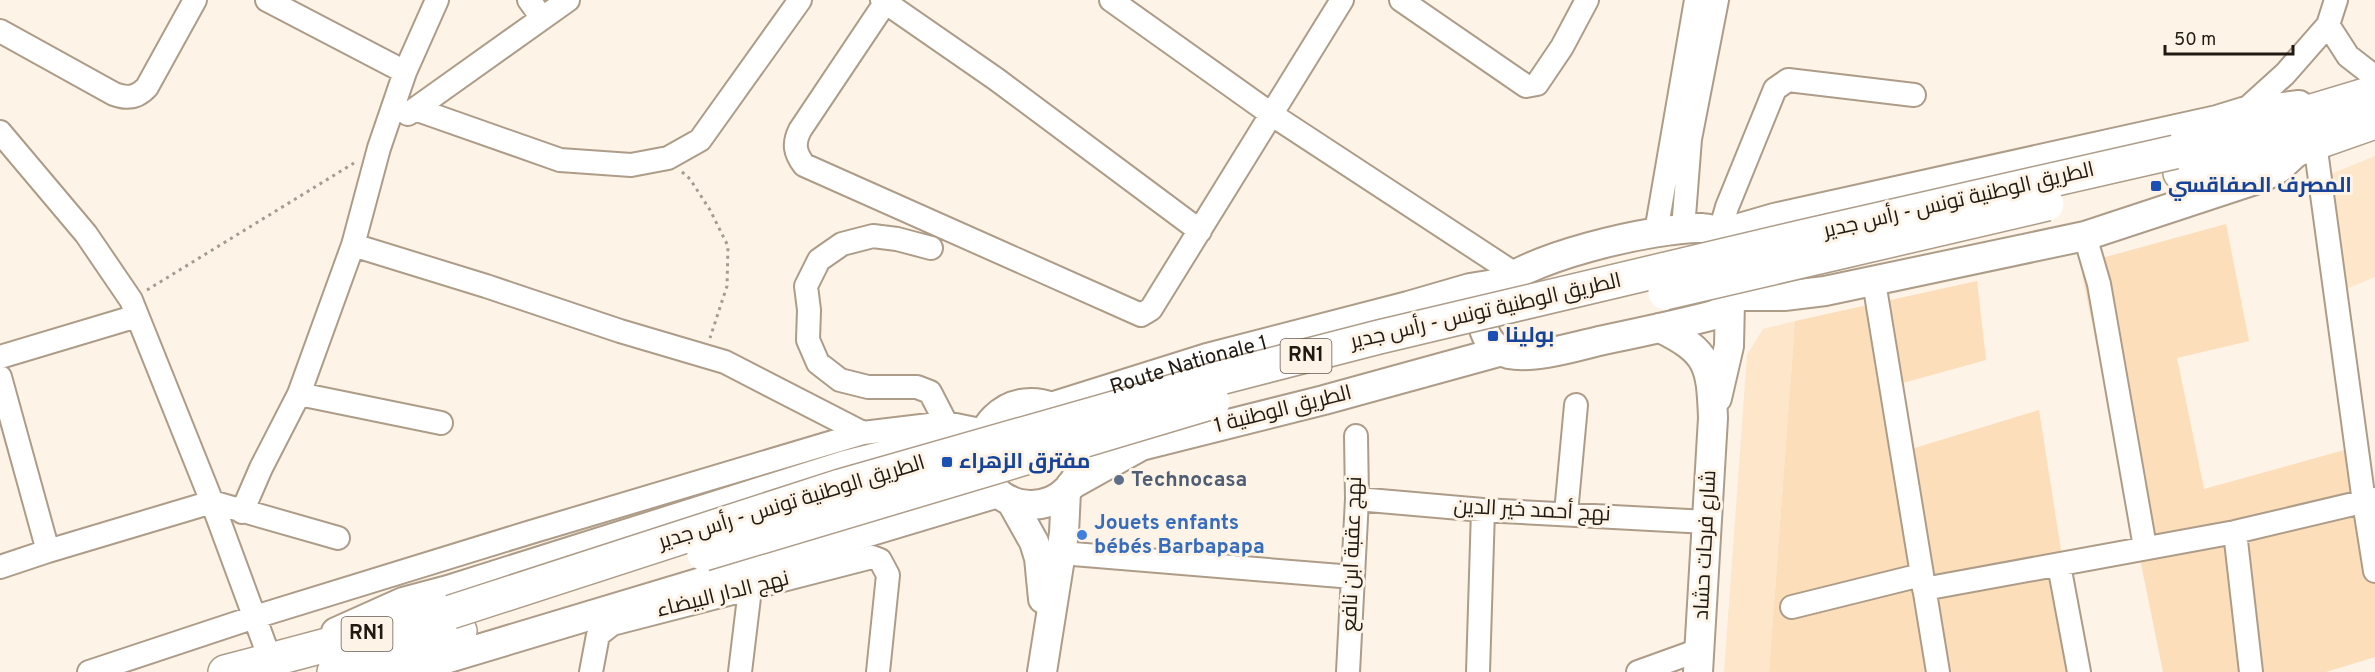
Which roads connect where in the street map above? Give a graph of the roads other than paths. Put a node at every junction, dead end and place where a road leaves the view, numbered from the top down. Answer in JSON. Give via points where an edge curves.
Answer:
{"nodes":[{"id":1,"x":195,"y":0,"type":"edge"},
{"id":2,"x":267,"y":0,"type":"edge"},
{"id":3,"x":437,"y":0,"type":"edge"},
{"id":4,"x":529,"y":0,"type":"edge"},
{"id":5,"x":568,"y":0,"type":"edge"},
{"id":6,"x":800,"y":0,"type":"edge"},
{"id":7,"x":1111,"y":0,"type":"edge"},
{"id":8,"x":1342,"y":0,"type":"edge"},
{"id":9,"x":1401,"y":0,"type":"edge"},
{"id":10,"x":1587,"y":0,"type":"edge"},
{"id":11,"x":1696,"y":0,"type":"edge"},
{"id":12,"x":1717,"y":0,"type":"edge"},
{"id":13,"x":2336,"y":0,"type":"edge"},
{"id":14,"x":885,"y":1,"type":"edge"},
{"id":15,"x":542,"y":18,"type":"junction"},
{"id":16,"x":2328,"y":25,"type":"junction"},
{"id":17,"x":0,"y":31,"type":"edge"},
{"id":18,"x":405,"y":72,"type":"junction"},
{"id":19,"x":2375,"y":78,"type":"edge"},
{"id":20,"x":2375,"y":92,"type":"edge"},
{"id":21,"x":1914,"y":95,"type":"dead end"},
{"id":22,"x":2340,"y":103,"type":"junction"},
{"id":23,"x":415,"y":109,"type":"junction"},
{"id":24,"x":2243,"y":112,"type":"junction"},
{"id":25,"x":1271,"y":114,"type":"junction"},
{"id":26,"x":2375,"y":122,"type":"edge"},
{"id":27,"x":0,"y":132,"type":"edge"},
{"id":28,"x":382,"y":139,"type":"junction"},
{"id":29,"x":2308,"y":145,"type":"junction"},
{"id":30,"x":2177,"y":163,"type":"junction"},
{"id":31,"x":1669,"y":230,"type":"junction"},
{"id":32,"x":1200,"y":231,"type":"junction"},
{"id":33,"x":1719,"y":234,"type":"junction"},
{"id":34,"x":2085,"y":236,"type":"junction"},
{"id":35,"x":353,"y":245,"type":"junction"},
{"id":36,"x":932,"y":248,"type":"dead end"},
{"id":37,"x":1508,"y":278,"type":"junction"},
{"id":38,"x":1874,"y":282,"type":"junction"},
{"id":39,"x":1731,"y":298,"type":"junction"},
{"id":40,"x":134,"y":308,"type":"junction"},
{"id":41,"x":1660,"y":328,"type":"junction"},
{"id":42,"x":4,"y":351,"type":"edge"},
{"id":43,"x":1502,"y":351,"type":"junction"},
{"id":44,"x":0,"y":377,"type":"edge"},
{"id":45,"x":299,"y":394,"type":"junction"},
{"id":46,"x":1576,"y":405,"type":"dead end"},
{"id":47,"x":1051,"y":407,"type":"junction"},
{"id":48,"x":1713,"y":418,"type":"junction"},
{"id":49,"x":441,"y":423,"type":"dead end"},
{"id":50,"x":946,"y":423,"type":"junction"},
{"id":51,"x":863,"y":433,"type":"junction"},
{"id":52,"x":1356,"y":436,"type":"dead end"},
{"id":53,"x":983,"y":437,"type":"junction"},
{"id":54,"x":1069,"y":488,"type":"junction"},
{"id":55,"x":1004,"y":497,"type":"junction"},
{"id":56,"x":1357,"y":499,"type":"junction"},
{"id":57,"x":2369,"y":501,"type":"edge"},
{"id":58,"x":212,"y":502,"type":"junction"},
{"id":59,"x":1483,"y":510,"type":"junction"},
{"id":60,"x":242,"y":512,"type":"junction"},
{"id":61,"x":1566,"y":513,"type":"junction"},
{"id":62,"x":1707,"y":522,"type":"junction"},
{"id":63,"x":2235,"y":532,"type":"junction"},
{"id":64,"x":338,"y":538,"type":"dead end"},
{"id":65,"x":2145,"y":547,"type":"junction"},
{"id":66,"x":48,"y":550,"type":"junction"},
{"id":67,"x":1061,"y":552,"type":"junction"},
{"id":68,"x":2059,"y":565,"type":"junction"},
{"id":69,"x":0,"y":567,"type":"edge"},
{"id":70,"x":2375,"y":571,"type":"edge"},
{"id":71,"x":1353,"y":577,"type":"junction"},
{"id":72,"x":1922,"y":582,"type":"junction"},
{"id":73,"x":750,"y":590,"type":"junction"},
{"id":74,"x":1792,"y":607,"type":"dead end"},
{"id":75,"x":255,"y":617,"type":"junction"},
{"id":76,"x":455,"y":622,"type":"junction"},
{"id":77,"x":1046,"y":636,"type":"junction"},
{"id":78,"x":277,"y":657,"type":"junction"},
{"id":79,"x":1698,"y":661,"type":"edge"},
{"id":80,"x":88,"y":672,"type":"edge"},
{"id":81,"x":225,"y":672,"type":"edge"},
{"id":82,"x":334,"y":672,"type":"edge"},
{"id":83,"x":402,"y":672,"type":"edge"},
{"id":84,"x":591,"y":672,"type":"edge"},
{"id":85,"x":740,"y":672,"type":"edge"},
{"id":86,"x":878,"y":672,"type":"edge"},
{"id":87,"x":1042,"y":672,"type":"edge"},
{"id":88,"x":1050,"y":672,"type":"edge"},
{"id":89,"x":1348,"y":672,"type":"edge"},
{"id":90,"x":1478,"y":672,"type":"edge"},
{"id":91,"x":1638,"y":672,"type":"edge"},
{"id":92,"x":1938,"y":672,"type":"edge"},
{"id":93,"x":2079,"y":672,"type":"edge"},
{"id":94,"x":2251,"y":672,"type":"edge"}],
"edges":[{"from":1,"to":17,"type":"street","via":[[147,87],[129,98],[114,94]]},
{"from":2,"to":18,"type":"street"},
{"from":3,"to":18,"type":"street"},
{"from":4,"to":15,"type":"street"},
{"from":5,"to":15,"type":"street"},
{"from":6,"to":23,"type":"street","via":[[700,140],[668,158],[631,165],[560,160]]},
{"from":7,"to":25,"type":"street"},
{"from":8,"to":25,"type":"street"},
{"from":9,"to":10,"type":"street","via":[[1520,84],[1532,86],[1562,47]]},
{"from":11,"to":31,"type":"street"},
{"from":12,"to":31,"type":"street"},
{"from":13,"to":16,"type":"street"},
{"from":14,"to":32,"type":"street"},
{"from":14,"to":32,"type":"street","via":[[796,138],[796,152],[804,165],[1137,315],[1151,309]]},
{"from":15,"to":23,"type":"street"},
{"from":16,"to":19,"type":"street","via":[[2349,56]]},
{"from":16,"to":24,"type":"street","via":[[2285,74]]},
{"from":18,"to":28,"type":"street"},
{"from":20,"to":22,"type":"highway","name":"الطريق الوطنية تونس - رأس جدير"},
{"from":21,"to":33,"type":"street","via":[[1788,80],[1780,85],[1726,207]]},
{"from":22,"to":24,"type":"main road"},
{"from":22,"to":30,"type":"highway","name":"الطريق الوطنية تونس - رأس جدير"},
{"from":23,"to":28,"type":"street"},
{"from":24,"to":33,"type":"main road","via":[[1786,215]]},
{"from":25,"to":32,"type":"street"},
{"from":25,"to":37,"type":"street"},
{"from":26,"to":29,"type":"highway","name":"الطريق الوطنية تونس - رأس جدير","number":"RN1"},
{"from":27,"to":40,"type":"street","via":[[91,240]]},
{"from":28,"to":35,"type":"street"},
{"from":29,"to":30,"type":"highway","name":"الطريق الوطنية تونس - رأس جدير","number":"RN1"},
{"from":29,"to":34,"type":"main road","via":[[2278,170],[2261,178]]},
{"from":29,"to":57,"type":"street"},
{"from":30,"to":76,"type":"highway","name":"الطريق الوطنية تونس - رأس جدير","number":"RN1","bridge":true,"via":[[1778,242],[1212,380],[840,486]]},
{"from":31,"to":33,"type":"main road","name":"Route Nationale 1","via":[[1709,229]]},
{"from":31,"to":37,"type":"main road","name":"Route Nationale 1","via":[[1584,249]]},
{"from":33,"to":39,"type":"main road","via":[[1729,259]]},
{"from":34,"to":38,"type":"main road"},
{"from":34,"to":65,"type":"street","via":[[2099,284]]},
{"from":35,"to":45,"type":"street"},
{"from":35,"to":51,"type":"street","via":[[725,362]]},
{"from":36,"to":50,"type":"street","via":[[873,236],[842,244],[819,260],[806,286],[808,340],[818,363],[840,380],[868,387],[917,387],[930,392]]},
{"from":37,"to":43,"type":"main road","via":[[1486,298],[1482,319],[1488,339]]},
{"from":37,"to":47,"type":"main road","name":"Route Nationale 1","number":"RN1","via":[[1207,358]]},
{"from":38,"to":39,"type":"main road","via":[[1784,296]]},
{"from":38,"to":72,"type":"street"},
{"from":39,"to":41,"type":"main road","via":[[1714,315]]},
{"from":39,"to":48,"type":"main road","via":[[1729,346]]},
{"from":40,"to":42,"type":"street"},
{"from":40,"to":58,"type":"street"},
{"from":41,"to":43,"type":"main road","via":[[1538,353]]},
{"from":41,"to":48,"type":"main road","via":[[1690,344],[1704,361]]},
{"from":43,"to":54,"type":"main road","name":"الطريق الوطنية 1","number":"RN1","via":[[1141,446]]},
{"from":44,"to":66,"type":"street"},
{"from":45,"to":49,"type":"street"},
{"from":45,"to":60,"type":"street"},
{"from":46,"to":61,"type":"street"},
{"from":47,"to":53,"type":"main road","number":"RN1","via":[[1039,403],[1013,406],[1002,412]]},
{"from":47,"to":54,"type":"main road","via":[[1066,417],[1077,432],[1082,450],[1080,468]]},
{"from":48,"to":62,"type":"main road","name":"شارع فرحات حشاد"},
{"from":50,"to":51,"type":"street"},
{"from":50,"to":53,"type":"street"},
{"from":51,"to":75,"type":"street"},
{"from":52,"to":56,"type":"street","name":"نهج عقبة ابن نافع"},
{"from":53,"to":55,"type":"main road","via":[[982,470]]},
{"from":53,"to":78,"type":"main road","via":[[944,441],[845,465],[403,602]]},
{"from":54,"to":55,"type":"main road","name":"الطريق الوطنية 1","number":"RN1","via":[[1040,504]]},
{"from":54,"to":67,"type":"main road"},
{"from":55,"to":77,"type":"main road","via":[[1032,535],[1039,558]]},
{"from":55,"to":83,"type":"main road"},
{"from":56,"to":59,"type":"street","name":"نهج أحمد خير الدين"},
{"from":56,"to":71,"type":"street","name":"نهج عقبة ابن نافع"},
{"from":57,"to":63,"type":"street"},
{"from":57,"to":70,"type":"street"},
{"from":58,"to":60,"type":"street"},
{"from":58,"to":66,"type":"street"},
{"from":58,"to":75,"type":"street"},
{"from":59,"to":61,"type":"street","name":"نهج أحمد خير الدين"},
{"from":59,"to":90,"type":"street"},
{"from":60,"to":64,"type":"street"},
{"from":61,"to":62,"type":"street","name":"نهج أحمد خير الدين"},
{"from":62,"to":79,"type":"main road","name":"شارع فرحات حشاد"},
{"from":63,"to":65,"type":"street"},
{"from":63,"to":94,"type":"street"},
{"from":65,"to":68,"type":"street"},
{"from":66,"to":69,"type":"street"},
{"from":67,"to":71,"type":"street"},
{"from":67,"to":77,"type":"main road"},
{"from":68,"to":72,"type":"street"},
{"from":68,"to":93,"type":"street"},
{"from":71,"to":89,"type":"street","name":"نهج عقبة ابن نافع"},
{"from":72,"to":74,"type":"street"},
{"from":72,"to":92,"type":"street"},
{"from":73,"to":84,"type":"street","name":"نهج الدار البيضاء","via":[[612,624],[598,635]]},
{"from":73,"to":85,"type":"street"},
{"from":73,"to":86,"type":"street","name":"نهج الدار البيضاء","via":[[872,557],[880,560],[888,575]]},
{"from":75,"to":78,"type":"street"},
{"from":75,"to":80,"type":"street"},
{"from":76,"to":78,"type":"highway","name":"الطريق الوطنية تونس - رأس جدير","number":"RN1"},
{"from":76,"to":82,"type":"highway","name":"الطريق الوطنية تونس - رأس جدير","number":"RN1"},
{"from":77,"to":87,"type":"main road"},
{"from":78,"to":81,"type":"highway","name":"الطريق الوطنية تونس - رأس جدير","number":"RN1"},
{"from":79,"to":91,"type":"street"},
{"from":87,"to":88,"type":"street"}]}
